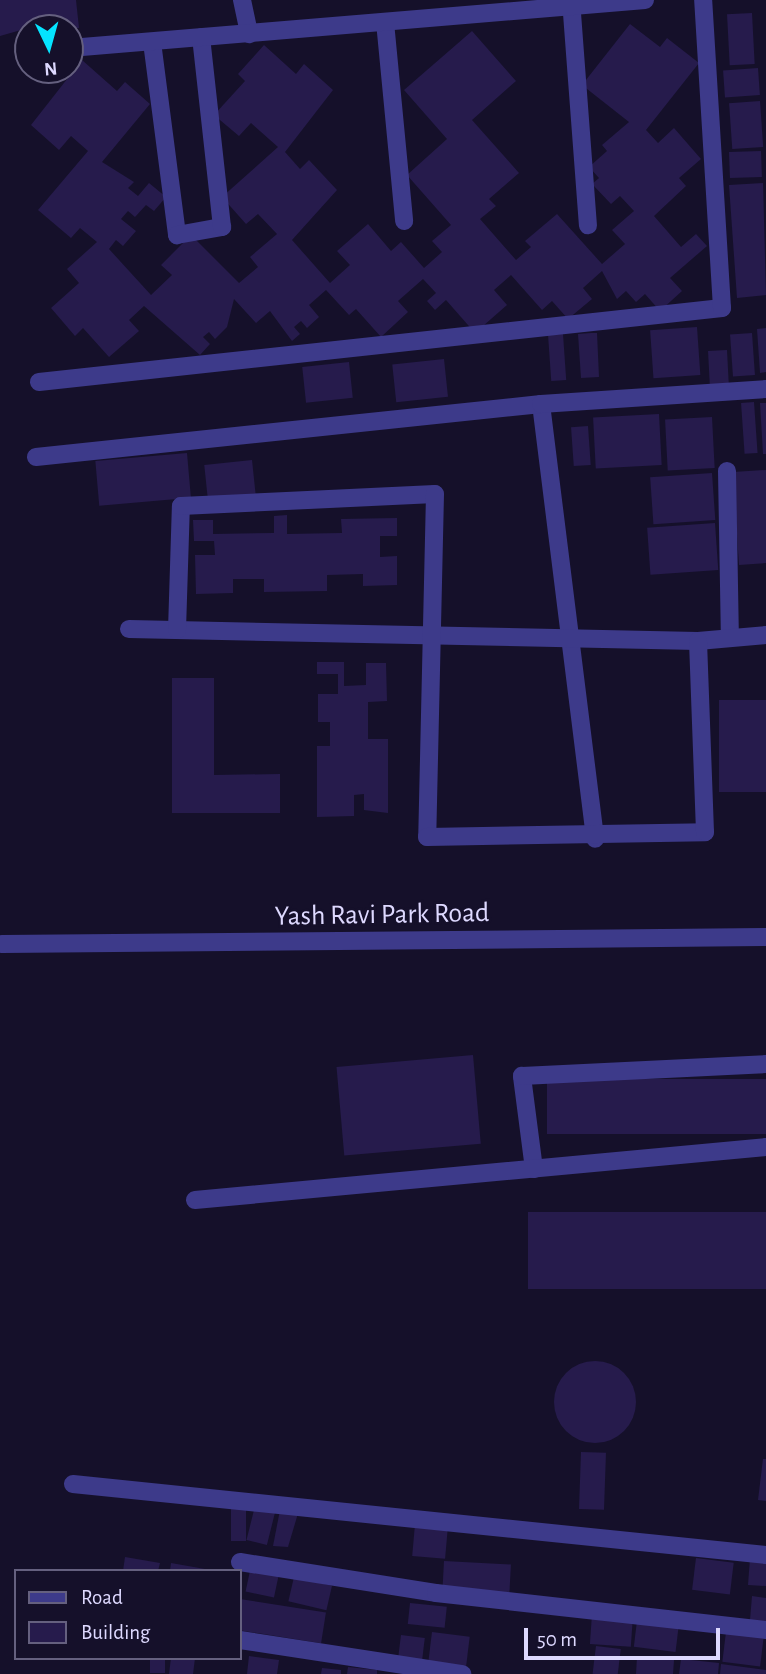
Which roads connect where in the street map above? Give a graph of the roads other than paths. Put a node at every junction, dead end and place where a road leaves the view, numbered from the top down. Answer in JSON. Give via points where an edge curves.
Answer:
{"nodes":[{"id":1,"x":242,"y":0,"type":"edge"},
{"id":2,"x":420,"y":0,"type":"edge"},
{"id":3,"x":645,"y":0,"type":"edge"},
{"id":4,"x":703,"y":0,"type":"edge"},
{"id":5,"x":571,"y":3,"type":"edge"},
{"id":6,"x":475,"y":7,"type":"edge"},
{"id":7,"x":422,"y":19,"type":"junction"},
{"id":8,"x":385,"y":22,"type":"junction"},
{"id":9,"x":249,"y":34,"type":"junction"},
{"id":10,"x":201,"y":37,"type":"junction"},
{"id":11,"x":152,"y":41,"type":"junction"},
{"id":12,"x":84,"y":47,"type":"edge"},
{"id":13,"x":404,"y":221,"type":"dead end"},
{"id":14,"x":588,"y":225,"type":"dead end"},
{"id":15,"x":39,"y":382,"type":"dead end"},
{"id":16,"x":766,"y":389,"type":"edge"},
{"id":17,"x":541,"y":404,"type":"junction"},
{"id":18,"x":36,"y":457,"type":"dead end"},
{"id":19,"x":727,"y":471,"type":"dead end"},
{"id":20,"x":129,"y":629,"type":"dead end"},
{"id":21,"x":177,"y":630,"type":"junction"},
{"id":22,"x":431,"y":635,"type":"junction"},
{"id":23,"x":766,"y":635,"type":"edge"},
{"id":24,"x":730,"y":637,"type":"junction"},
{"id":25,"x":571,"y":638,"type":"junction"},
{"id":26,"x":698,"y":641,"type":"junction"},
{"id":27,"x":595,"y":839,"type":"junction"},
{"id":28,"x":766,"y":937,"type":"edge"},
{"id":29,"x":1,"y":942,"type":"edge"},
{"id":30,"x":766,"y":1064,"type":"edge"},
{"id":31,"x":766,"y":1147,"type":"edge"},
{"id":32,"x":534,"y":1169,"type":"junction"},
{"id":33,"x":195,"y":1200,"type":"dead end"},
{"id":34,"x":73,"y":1483,"type":"dead end"},
{"id":35,"x":766,"y":1555,"type":"edge"},
{"id":36,"x":240,"y":1562,"type":"dead end"},
{"id":37,"x":766,"y":1630,"type":"edge"},
{"id":38,"x":242,"y":1640,"type":"edge"},
{"id":39,"x":462,"y":1674,"type":"edge"}],
"edges":[{"from":1,"to":9,"type":"street"},
{"from":2,"to":7,"type":"street"},
{"from":3,"to":5,"type":"street"},
{"from":4,"to":15,"type":"street","via":[[722,308]]},
{"from":5,"to":6,"type":"street"},
{"from":5,"to":14,"type":"street"},
{"from":6,"to":7,"type":"street"},
{"from":7,"to":8,"type":"street"},
{"from":8,"to":9,"type":"street"},
{"from":8,"to":13,"type":"street"},
{"from":9,"to":10,"type":"street"},
{"from":10,"to":11,"type":"street"},
{"from":10,"to":11,"type":"street","via":[[222,227],[177,235]]},
{"from":11,"to":12,"type":"street"},
{"from":16,"to":17,"type":"street"},
{"from":17,"to":18,"type":"street"},
{"from":17,"to":25,"type":"street"},
{"from":19,"to":24,"type":"street"},
{"from":20,"to":21,"type":"street"},
{"from":21,"to":22,"type":"street"},
{"from":21,"to":22,"type":"street","via":[[181,506],[435,494]]},
{"from":22,"to":25,"type":"street"},
{"from":22,"to":27,"type":"street","via":[[427,837]]},
{"from":23,"to":24,"type":"street"},
{"from":24,"to":26,"type":"street"},
{"from":25,"to":26,"type":"street"},
{"from":25,"to":27,"type":"street"},
{"from":26,"to":27,"type":"street","via":[[705,832]]},
{"from":28,"to":29,"type":"street","name":"Yash Ravi Park Road"},
{"from":30,"to":32,"type":"street","via":[[522,1076]]},
{"from":31,"to":32,"type":"street"},
{"from":32,"to":33,"type":"street"},
{"from":34,"to":35,"type":"street"},
{"from":36,"to":37,"type":"street","via":[[436,1593]]},
{"from":38,"to":39,"type":"street"}]}
